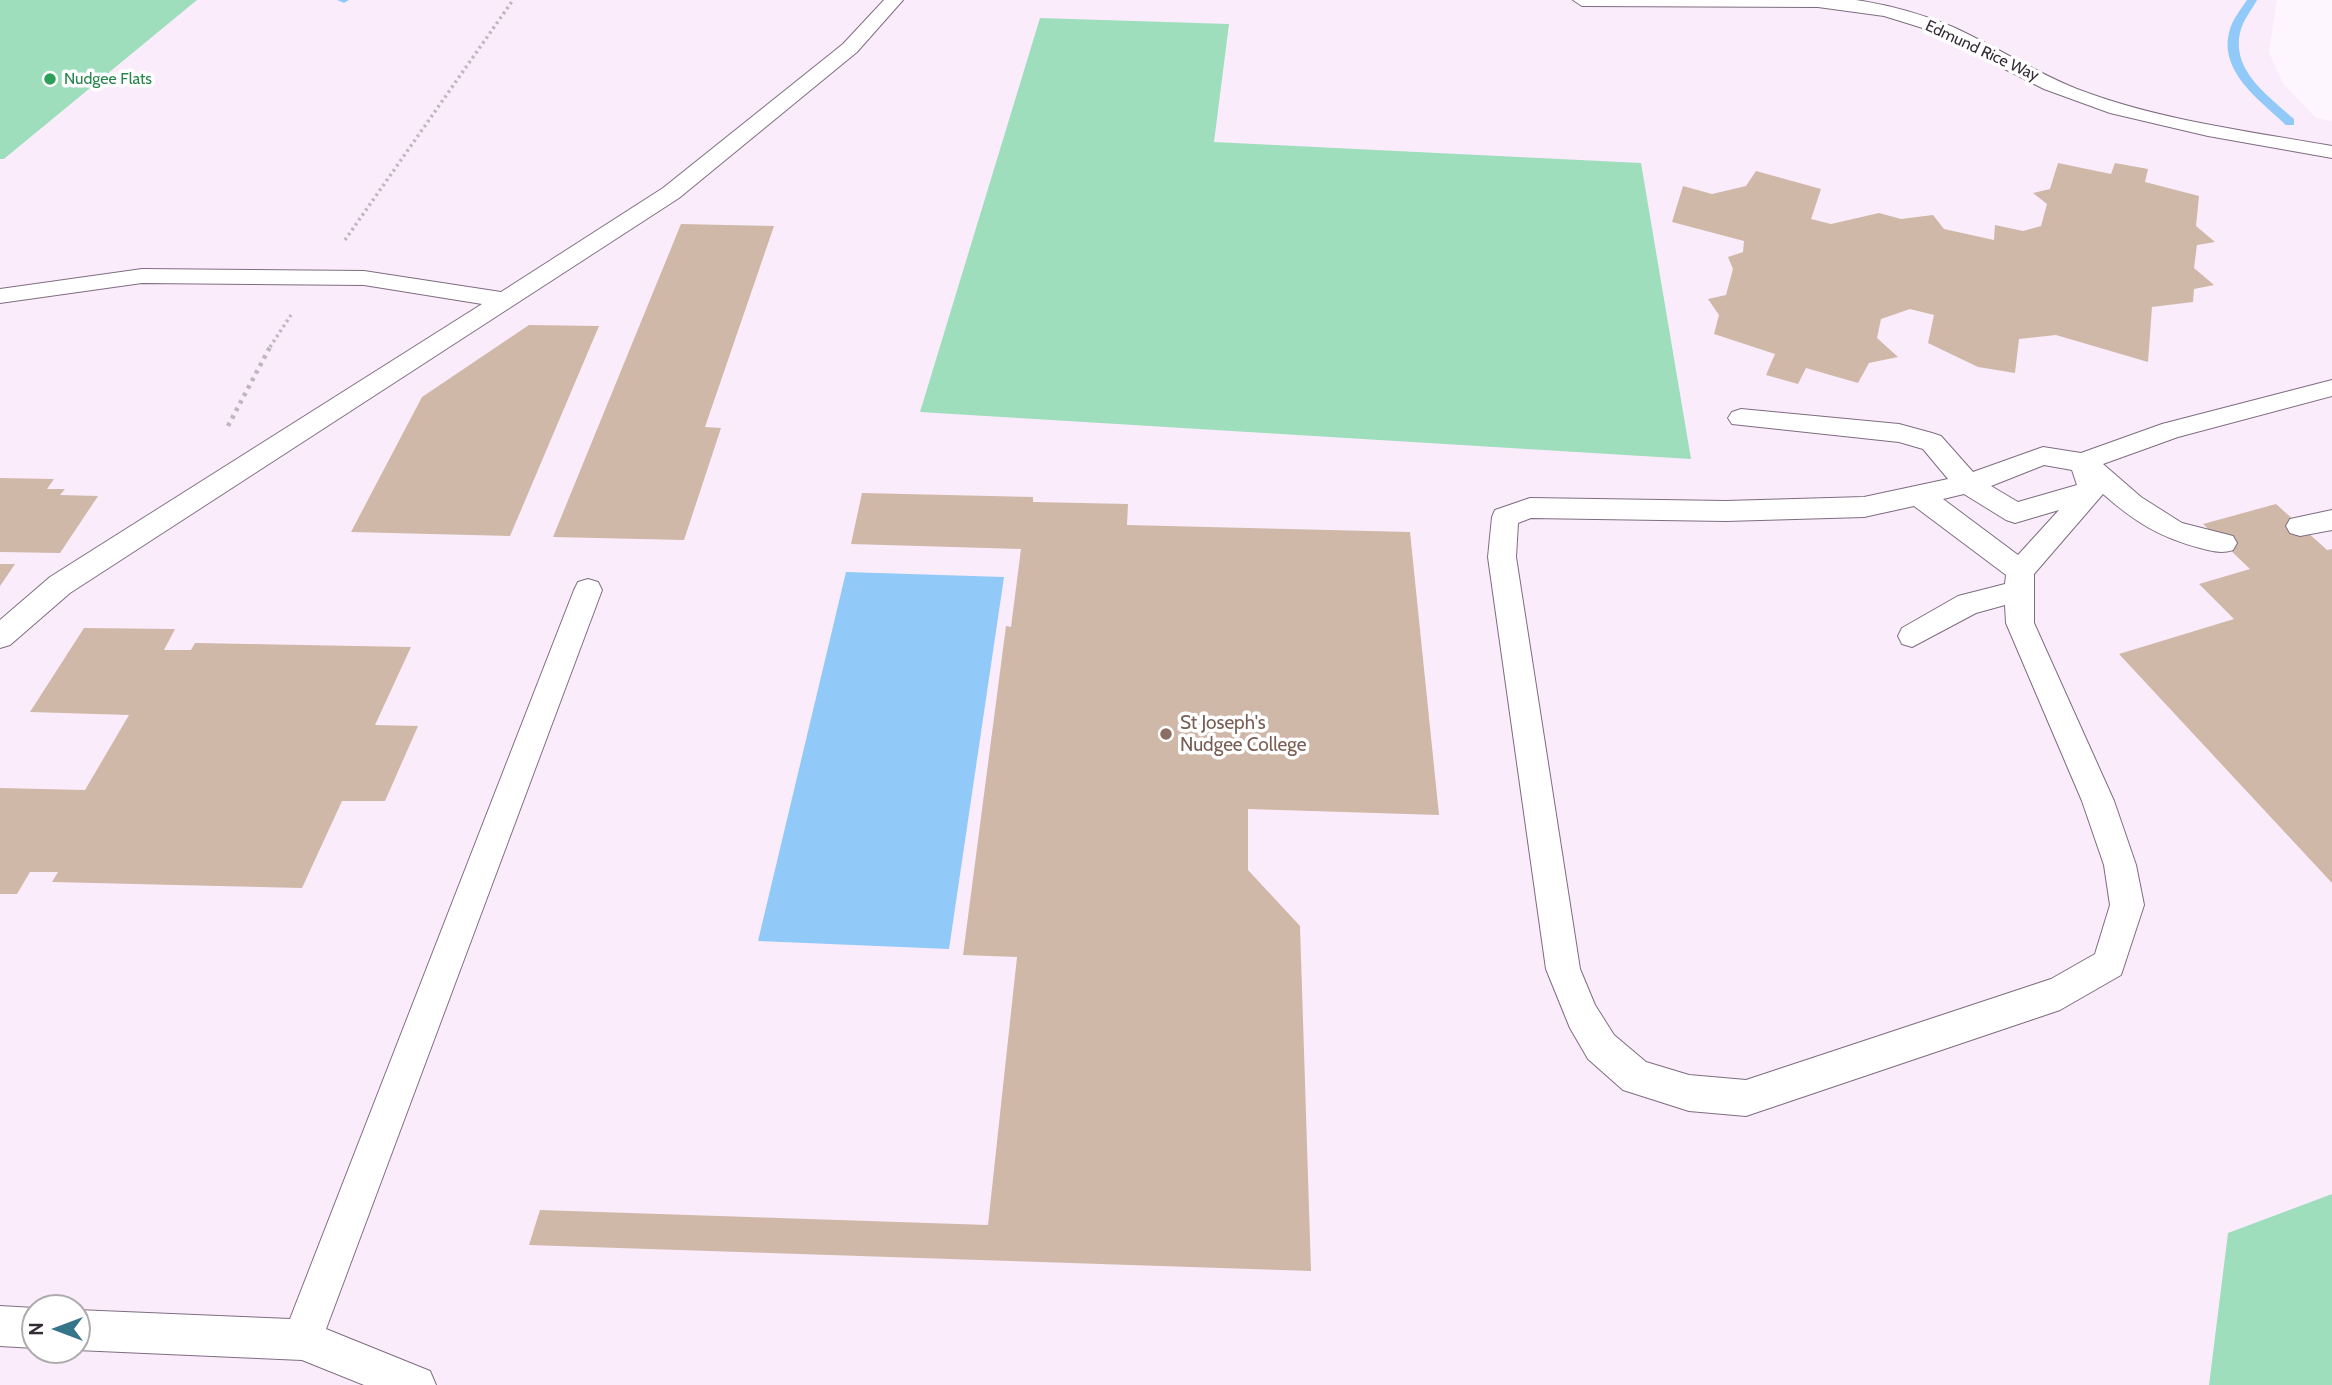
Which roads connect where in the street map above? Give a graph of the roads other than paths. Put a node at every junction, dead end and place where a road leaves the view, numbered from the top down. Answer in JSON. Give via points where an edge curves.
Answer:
{"nodes":[{"id":1,"x":894,"y":0,"type":"edge"},
{"id":2,"x":1582,"y":0,"type":"edge"},
{"id":3,"x":2332,"y":152,"type":"edge"},
{"id":4,"x":0,"y":296,"type":"edge"},
{"id":5,"x":506,"y":300,"type":"junction"},
{"id":6,"x":2332,"y":388,"type":"edge"},
{"id":7,"x":1741,"y":418,"type":"dead end"},
{"id":8,"x":2082,"y":461,"type":"junction"},
{"id":9,"x":1968,"y":484,"type":"junction"},
{"id":10,"x":2092,"y":491,"type":"junction"},
{"id":11,"x":1920,"y":496,"type":"junction"},
{"id":12,"x":2332,"y":520,"type":"edge"},
{"id":13,"x":2300,"y":526,"type":"dead end"},
{"id":14,"x":2223,"y":543,"type":"dead end"},
{"id":15,"x":2019,"y":581,"type":"junction"},
{"id":16,"x":588,"y":590,"type":"dead end"},
{"id":17,"x":1912,"y":636,"type":"dead end"},
{"id":18,"x":0,"y":637,"type":"edge"},
{"id":19,"x":0,"y":1326,"type":"edge"},
{"id":20,"x":21,"y":1327,"type":"edge"},
{"id":21,"x":91,"y":1331,"type":"edge"},
{"id":22,"x":302,"y":1340,"type":"junction"},
{"id":23,"x":416,"y":1385,"type":"edge"}],
"edges":[{"from":1,"to":5,"type":"lane","via":[[850,48],[671,193]]},
{"from":2,"to":3,"type":"lane","name":"Edmund Rice Way","via":[[1849,4],[1946,31],[2085,99],[2189,125]]},
{"from":4,"to":5,"type":"lane","via":[[142,276],[365,278]]},
{"from":5,"to":18,"type":"lane","via":[[60,585]]},
{"from":6,"to":8,"type":"lane","via":[[2171,430]]},
{"from":7,"to":9,"type":"lane","via":[[1899,433],[1932,442]]},
{"from":8,"to":9,"type":"lane","via":[[2043,456]]},
{"from":8,"to":10,"type":"lane"},
{"from":8,"to":14,"type":"lane","via":[[2132,504],[2174,531]]},
{"from":9,"to":10,"type":"lane","via":[[2015,513]]},
{"from":9,"to":11,"type":"lane"},
{"from":10,"to":15,"type":"lane"},
{"from":11,"to":15,"type":"lane"},
{"from":11,"to":15,"type":"lane","via":[[1864,507],[1726,511],[1530,508],[1505,517],[1502,557],[1563,969],[1582,1016],[1601,1047],[1636,1077],[1689,1093],[1746,1098],[2060,993],[2109,964],[2127,905],[2120,865],[2098,802],[2020,623]]},
{"from":12,"to":13,"type":"lane"},
{"from":15,"to":17,"type":"lane"},
{"from":16,"to":22,"type":"lane"},
{"from":19,"to":20,"type":"lane"},
{"from":21,"to":22,"type":"lane"},
{"from":22,"to":23,"type":"lane"}]}
